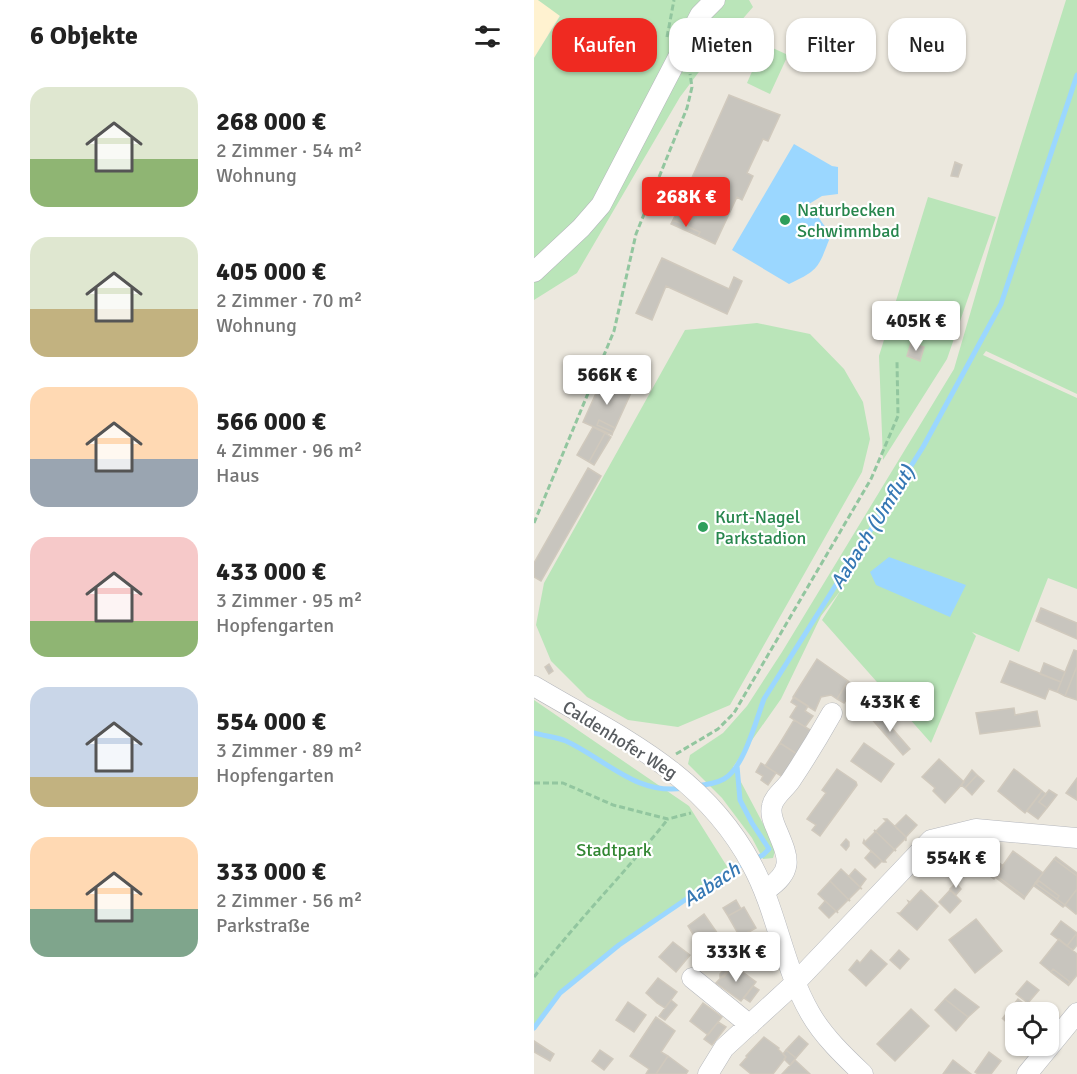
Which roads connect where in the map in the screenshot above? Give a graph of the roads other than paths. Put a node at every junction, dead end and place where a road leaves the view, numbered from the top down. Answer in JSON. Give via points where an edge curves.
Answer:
{"nodes":[{"id":1,"x":715,"y":0,"type":"edge"},
{"id":2,"x":534,"y":272,"type":"edge"},
{"id":3,"x":534,"y":686,"type":"edge"},
{"id":4,"x":832,"y":713,"type":"dead end"},
{"id":5,"x":1077,"y":838,"type":"edge"},
{"id":6,"x":765,"y":891,"type":"junction"},
{"id":7,"x":692,"y":978,"type":"dead end"},
{"id":8,"x":795,"y":983,"type":"junction"},
{"id":9,"x":1077,"y":1013,"type":"edge"},
{"id":10,"x":750,"y":1025,"type":"junction"},
{"id":11,"x":708,"y":1074,"type":"edge"},
{"id":12,"x":863,"y":1074,"type":"edge"},
{"id":13,"x":1027,"y":1074,"type":"edge"}],
"edges":[{"from":1,"to":2,"type":"street","via":[[700,15],[601,205]]},
{"from":3,"to":6,"type":"street","name":"Caldenhofer Weg","via":[[666,765],[692,787],[728,827]]},
{"from":4,"to":6,"type":"street","via":[[772,804],[772,818],[788,862],[779,881]]},
{"from":5,"to":8,"type":"street","via":[[976,830],[931,840]]},
{"from":6,"to":8,"type":"street","name":"Caldenhofer Weg"},
{"from":7,"to":10,"type":"street"},
{"from":8,"to":10,"type":"street"},
{"from":8,"to":12,"type":"street","name":"Caldenhofer Weg","via":[[810,1014],[840,1053]]},
{"from":9,"to":13,"type":"street"},
{"from":10,"to":11,"type":"street","via":[[724,1048]]}]}
